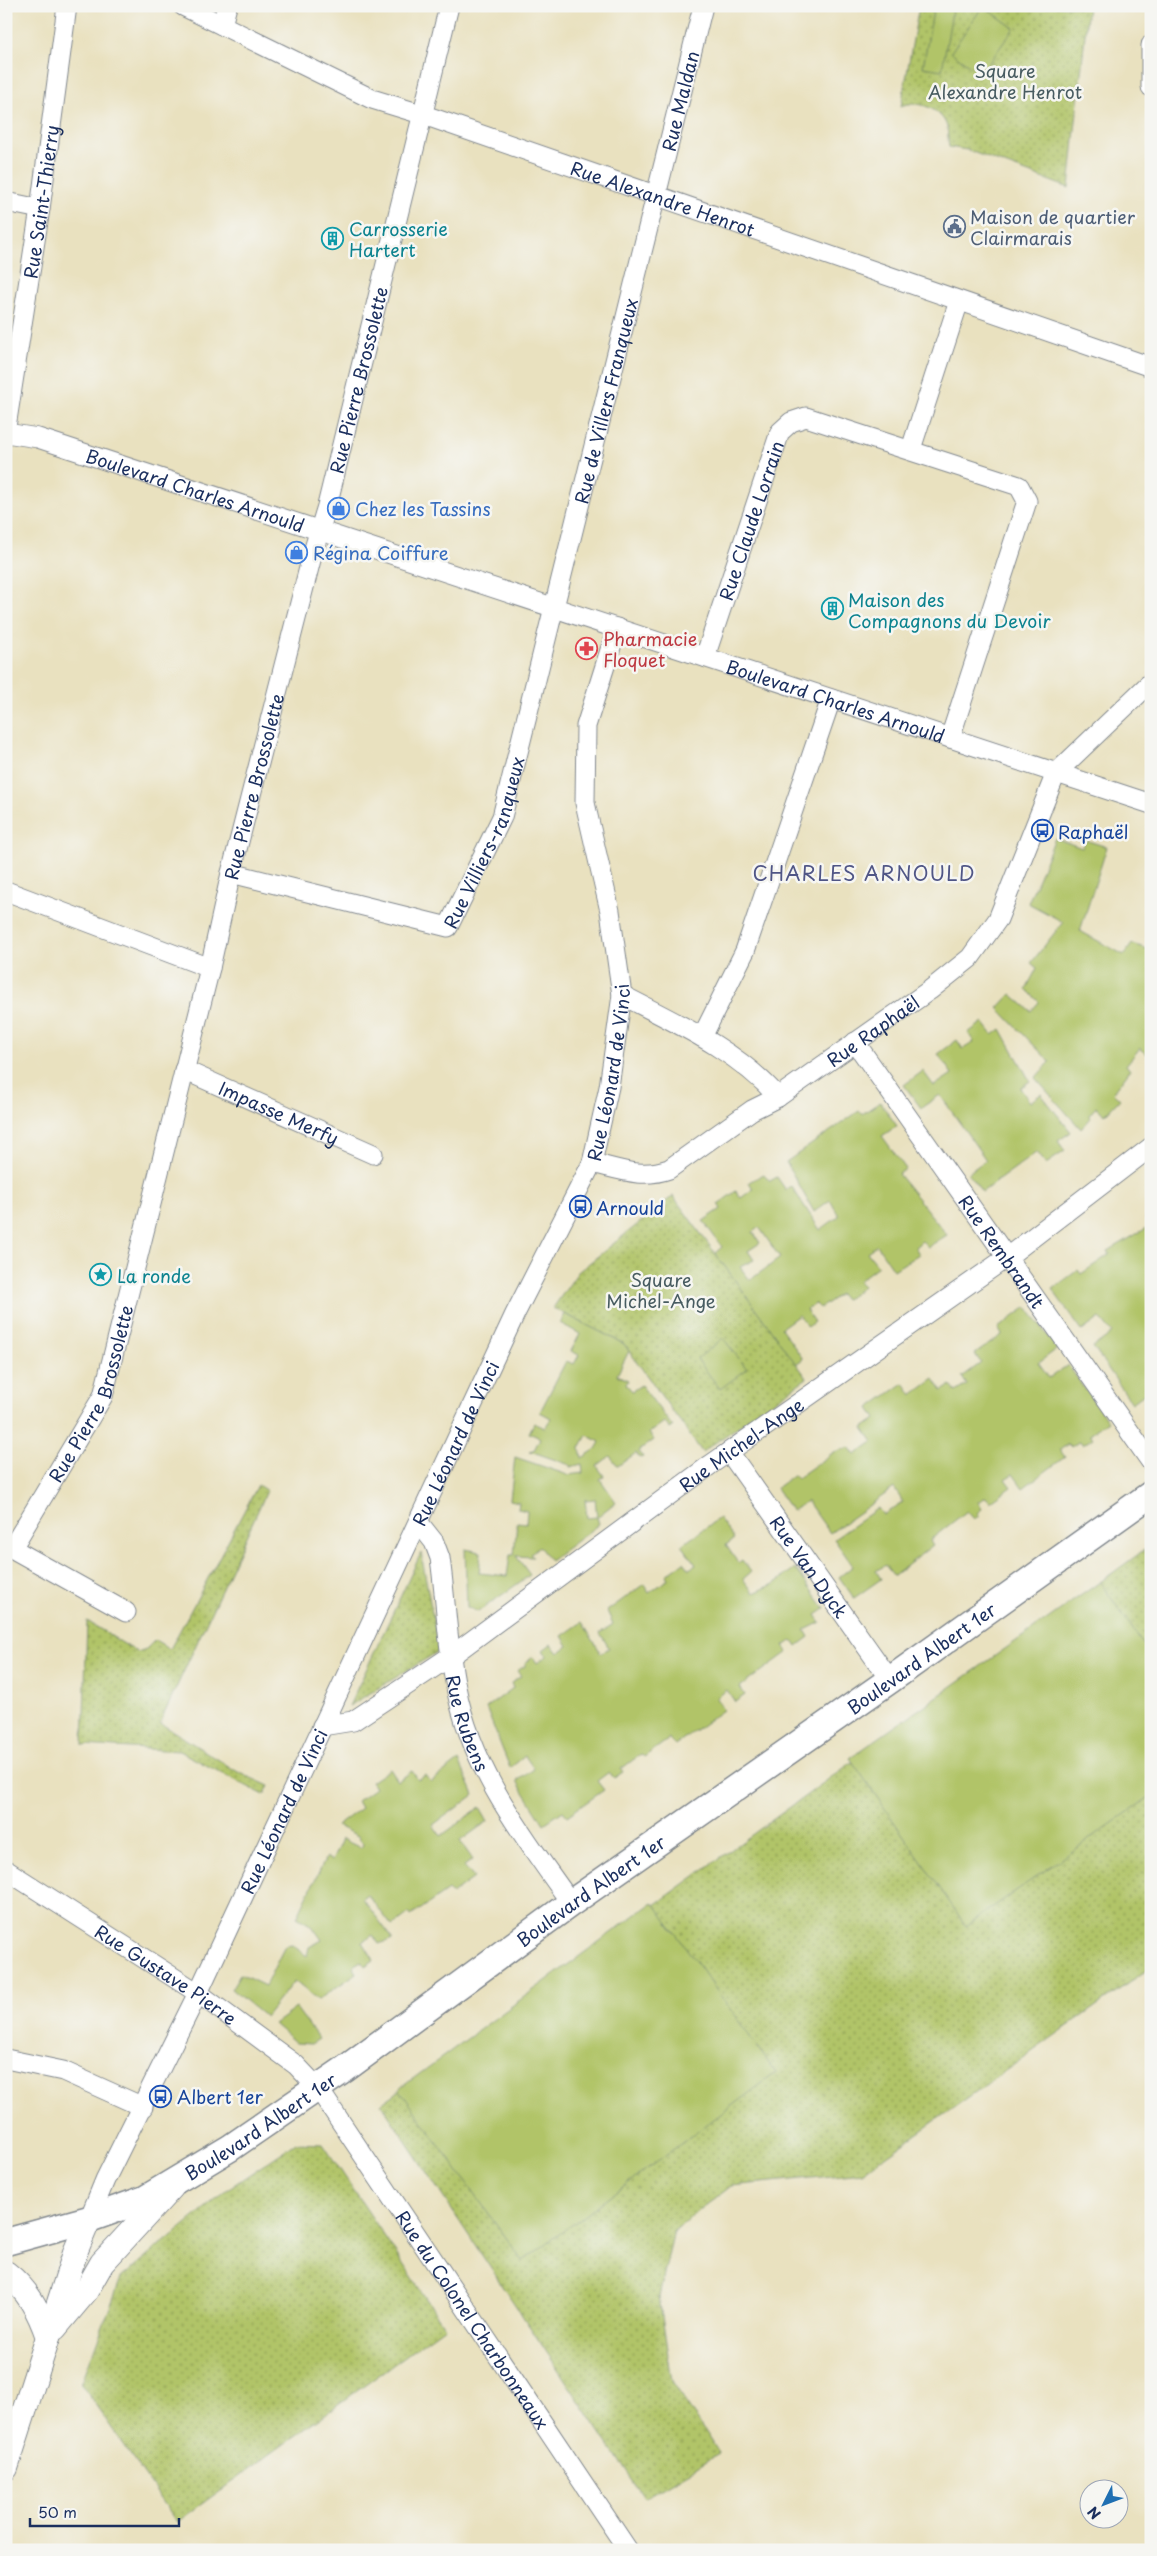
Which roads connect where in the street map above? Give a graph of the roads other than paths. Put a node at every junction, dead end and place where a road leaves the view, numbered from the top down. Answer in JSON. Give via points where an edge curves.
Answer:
{"nodes":[{"id":1,"x":67,"y":6,"type":"edge"},
{"id":2,"x":183,"y":6,"type":"edge"},
{"id":3,"x":227,"y":6,"type":"edge"},
{"id":4,"x":449,"y":6,"type":"edge"},
{"id":5,"x":703,"y":6,"type":"edge"},
{"id":6,"x":222,"y":26,"type":"junction"},
{"id":7,"x":1151,"y":45,"type":"edge"},
{"id":8,"x":1151,"y":87,"type":"edge"},
{"id":9,"x":421,"y":114,"type":"junction"},
{"id":10,"x":656,"y":195,"type":"junction"},
{"id":11,"x":6,"y":202,"type":"edge"},
{"id":12,"x":40,"y":209,"type":"junction"},
{"id":13,"x":959,"y":301,"type":"junction"},
{"id":14,"x":1151,"y":366,"type":"edge"},
{"id":15,"x":6,"y":427,"type":"edge"},
{"id":16,"x":6,"y":434,"type":"edge"},
{"id":17,"x":910,"y":449,"type":"junction"},
{"id":18,"x":320,"y":530,"type":"junction"},
{"id":19,"x":551,"y":616,"type":"junction"},
{"id":20,"x":617,"y":628,"type":"junction"},
{"id":21,"x":707,"y":650,"type":"junction"},
{"id":22,"x":1151,"y":682,"type":"edge"},
{"id":23,"x":830,"y":699,"type":"junction"},
{"id":24,"x":950,"y":738,"type":"junction"},
{"id":25,"x":1056,"y":773,"type":"junction"},
{"id":26,"x":1151,"y":804,"type":"edge"},
{"id":27,"x":231,"y":873,"type":"junction"},
{"id":28,"x":6,"y":891,"type":"edge"},
{"id":29,"x":210,"y":968,"type":"junction"},
{"id":30,"x":622,"y":995,"type":"junction"},
{"id":31,"x":702,"y":1037,"type":"junction"},
{"id":32,"x":855,"y":1042,"type":"junction"},
{"id":33,"x":184,"y":1070,"type":"junction"},
{"id":34,"x":778,"y":1097,"type":"junction"},
{"id":35,"x":1151,"y":1147,"type":"edge"},
{"id":36,"x":373,"y":1154,"type":"dead end"},
{"id":37,"x":592,"y":1163,"type":"junction"},
{"id":38,"x":1006,"y":1258,"type":"junction"},
{"id":39,"x":729,"y":1452,"type":"junction"},
{"id":40,"x":1151,"y":1462,"type":"edge"},
{"id":41,"x":1151,"y":1494,"type":"edge"},
{"id":42,"x":419,"y":1523,"type":"junction"},
{"id":43,"x":9,"y":1547,"type":"edge"},
{"id":44,"x":126,"y":1612,"type":"dead end"},
{"id":45,"x":451,"y":1656,"type":"junction"},
{"id":46,"x":890,"y":1680,"type":"junction"},
{"id":47,"x":322,"y":1726,"type":"junction"},
{"id":48,"x":6,"y":1870,"type":"edge"},
{"id":49,"x":571,"y":1903,"type":"junction"},
{"id":50,"x":198,"y":1993,"type":"junction"},
{"id":51,"x":6,"y":2059,"type":"edge"},
{"id":52,"x":318,"y":2088,"type":"junction"},
{"id":53,"x":143,"y":2107,"type":"junction"},
{"id":54,"x":177,"y":2182,"type":"junction"},
{"id":55,"x":89,"y":2219,"type":"junction"},
{"id":56,"x":6,"y":2242,"type":"edge"},
{"id":57,"x":6,"y":2273,"type":"edge"},
{"id":58,"x":48,"y":2337,"type":"junction"},
{"id":59,"x":6,"y":2468,"type":"edge"},
{"id":60,"x":628,"y":2550,"type":"edge"}],
"edges":[{"from":1,"to":12,"type":"street","name":"Rue Saint-Thierry"},
{"from":2,"to":6,"type":"street","name":"Rue Alexandre Henrot"},
{"from":3,"to":6,"type":"street"},
{"from":4,"to":9,"type":"street","name":"Rue Pierre Brossolette"},
{"from":5,"to":10,"type":"street","name":"Rue Maldan"},
{"from":6,"to":9,"type":"street","name":"Rue Alexandre Henrot","via":[[372,99]]},
{"from":7,"to":8,"type":"street"},
{"from":9,"to":10,"type":"street","name":"Rue Alexandre Henrot"},
{"from":9,"to":18,"type":"street","name":"Rue Pierre Brossolette"},
{"from":10,"to":13,"type":"street","name":"Rue Alexandre Henrot"},
{"from":10,"to":19,"type":"street","name":"Rue de Villers Franqueux"},
{"from":11,"to":12,"type":"street"},
{"from":12,"to":15,"type":"street","name":"Rue Saint-Thierry"},
{"from":13,"to":14,"type":"street","name":"Rue Alexandre Henrot"},
{"from":13,"to":17,"type":"street"},
{"from":16,"to":18,"type":"street","name":"Boulevard Charles Arnould","via":[[38,438]]},
{"from":17,"to":21,"type":"street","name":"Rue Claude Lorrain","via":[[806,418],[792,422],[780,432]]},
{"from":17,"to":24,"type":"street","name":"Rue Claude Lorrain","via":[[1019,486],[1027,501]]},
{"from":18,"to":19,"type":"street","name":"Boulevard Charles Arnould"},
{"from":18,"to":27,"type":"street","name":"Rue Pierre Brossolette"},
{"from":19,"to":20,"type":"street","name":"Boulevard Charles Arnould"},
{"from":19,"to":27,"type":"street","name":"Rue Villiers-ranqueux","via":[[502,817],[448,927]]},
{"from":20,"to":21,"type":"street","name":"Boulevard Charles Arnould"},
{"from":20,"to":30,"type":"street","name":"Rue Léonard de Vinci","via":[[586,726],[585,803],[610,911]]},
{"from":21,"to":23,"type":"street","name":"Boulevard Charles Arnould"},
{"from":22,"to":25,"type":"street"},
{"from":23,"to":24,"type":"street","name":"Boulevard Charles Arnould"},
{"from":23,"to":31,"type":"street","via":[[745,951]]},
{"from":24,"to":25,"type":"street","name":"Boulevard Charles Arnould"},
{"from":25,"to":26,"type":"street","name":"Boulevard Charles Arnould"},
{"from":25,"to":32,"type":"street","name":"Rue Raphaël","via":[[998,918],[984,940],[951,974]]},
{"from":27,"to":29,"type":"street","name":"Rue Pierre Brossolette"},
{"from":28,"to":29,"type":"street"},
{"from":29,"to":33,"type":"street","name":"Rue Pierre Brossolette"},
{"from":30,"to":31,"type":"street"},
{"from":30,"to":37,"type":"street","name":"Rue Léonard de Vinci","via":[[609,1087]]},
{"from":31,"to":34,"type":"street","via":[[743,1065]]},
{"from":32,"to":34,"type":"street","name":"Rue Raphaël"},
{"from":32,"to":38,"type":"street","name":"Rue Rembrandt"},
{"from":33,"to":36,"type":"street","name":"Impasse Merfy"},
{"from":33,"to":43,"type":"street","name":"Rue Pierre Brossolette","via":[[102,1396]]},
{"from":34,"to":37,"type":"street","name":"Rue Raphaël","via":[[752,1110],[669,1170],[653,1175],[635,1174]]},
{"from":35,"to":38,"type":"street","name":"Rue Michel-Ange"},
{"from":37,"to":42,"type":"street","name":"Rue Léonard de Vinci","via":[[515,1314]]},
{"from":38,"to":39,"type":"street","name":"Rue Michel-Ange"},
{"from":38,"to":40,"type":"street","name":"Rue Rembrandt"},
{"from":39,"to":45,"type":"street","name":"Rue Michel-Ange"},
{"from":39,"to":46,"type":"street","name":"Rue Van Dyck"},
{"from":41,"to":46,"type":"main road","name":"Boulevard Albert 1er"},
{"from":42,"to":45,"type":"street","name":"Rue Rubens","via":[[434,1542],[440,1558]]},
{"from":42,"to":47,"type":"street","name":"Rue Léonard de Vinci"},
{"from":43,"to":44,"type":"street"},
{"from":45,"to":47,"type":"street","name":"Rue Michel-Ange","via":[[353,1721]]},
{"from":45,"to":49,"type":"street","name":"Rue Rubens","via":[[456,1689],[494,1792]]},
{"from":46,"to":49,"type":"main road","name":"Boulevard Albert 1er"},
{"from":47,"to":50,"type":"street","name":"Rue Léonard de Vinci"},
{"from":48,"to":50,"type":"street","name":"Rue Gustave Pierre"},
{"from":49,"to":52,"type":"main road","name":"Boulevard Albert 1er"},
{"from":50,"to":52,"type":"street","name":"Rue Gustave Pierre","via":[[296,2065]]},
{"from":50,"to":53,"type":"street","name":"Rue Léonard de Vinci"},
{"from":51,"to":53,"type":"street","via":[[63,2071]]},
{"from":52,"to":54,"type":"main road","name":"Boulevard Albert 1er"},
{"from":52,"to":60,"type":"street","name":"Rue du Colonel Charbonneaux"},
{"from":53,"to":55,"type":"street","name":"Rue Léonard de Vinci","via":[[105,2180]]},
{"from":54,"to":55,"type":"main road","name":"Boulevard Albert 1er","via":[[145,2199]]},
{"from":54,"to":58,"type":"street","via":[[102,2263],[86,2291]]},
{"from":55,"to":56,"type":"main road","name":"Boulevard Albert 1er"},
{"from":55,"to":58,"type":"street"},
{"from":57,"to":58,"type":"street","via":[[26,2291],[39,2311]]},
{"from":58,"to":59,"type":"street"}]}
